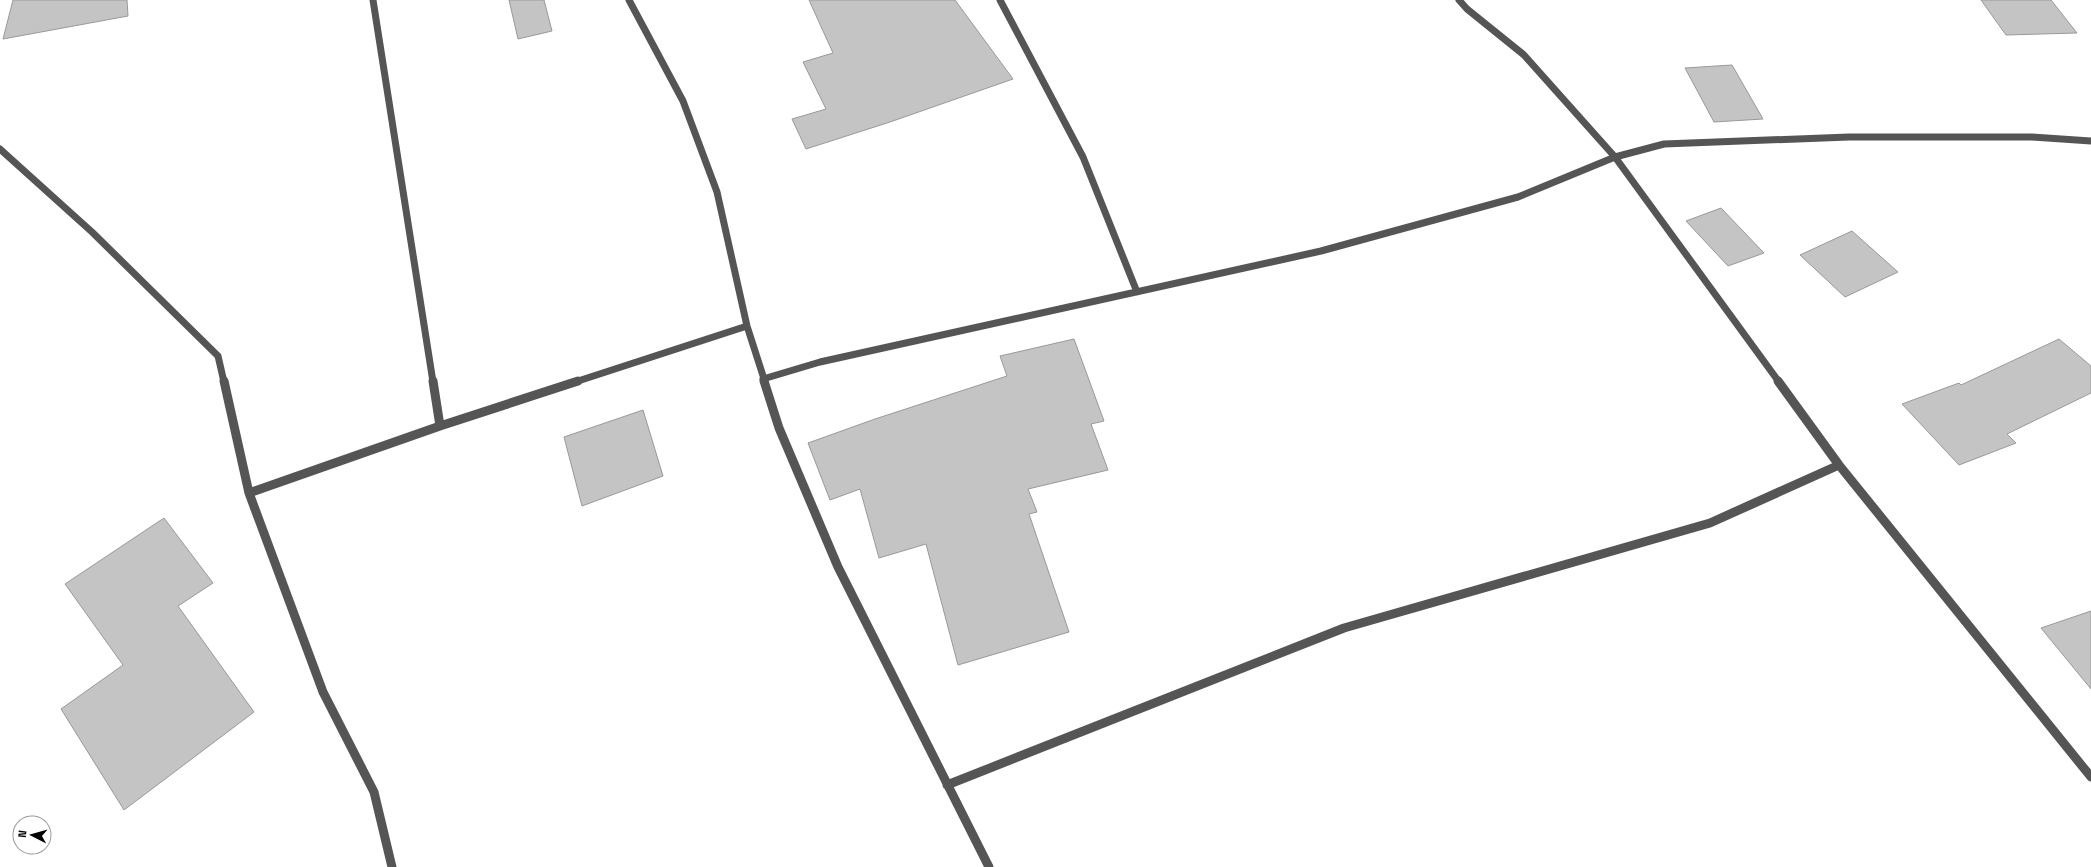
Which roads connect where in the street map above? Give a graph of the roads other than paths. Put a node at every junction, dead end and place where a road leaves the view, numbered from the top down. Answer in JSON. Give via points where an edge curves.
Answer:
{"nodes":[{"id":1,"x":373,"y":0,"type":"edge"},
{"id":2,"x":629,"y":0,"type":"edge"},
{"id":3,"x":1000,"y":0,"type":"edge"},
{"id":4,"x":1460,"y":0,"type":"edge"},
{"id":5,"x":2091,"y":141,"type":"edge"},
{"id":6,"x":0,"y":149,"type":"edge"},
{"id":7,"x":1614,"y":157,"type":"junction"},
{"id":8,"x":1137,"y":292,"type":"junction"},
{"id":9,"x":747,"y":326,"type":"junction"},
{"id":10,"x":763,"y":378,"type":"junction"},
{"id":11,"x":440,"y":426,"type":"junction"},
{"id":12,"x":1839,"y":465,"type":"junction"},
{"id":13,"x":248,"y":493,"type":"junction"},
{"id":14,"x":2091,"y":777,"type":"edge"},
{"id":15,"x":947,"y":785,"type":"junction"},
{"id":16,"x":392,"y":867,"type":"edge"},
{"id":17,"x":989,"y":867,"type":"edge"}],
"edges":[{"from":1,"to":11,"type":"street"},
{"from":2,"to":9,"type":"street","via":[[683,101],[712,178]]},
{"from":3,"to":8,"type":"street","via":[[1083,157]]},
{"from":4,"to":7,"type":"street","via":[[1467,9],[1524,55]]},
{"from":5,"to":7,"type":"street","via":[[2032,138],[1834,137],[1664,144]]},
{"from":6,"to":13,"type":"street","via":[[92,232],[218,356]]},
{"from":7,"to":8,"type":"street","via":[[1518,197],[1321,251]]},
{"from":7,"to":12,"type":"street"},
{"from":8,"to":10,"type":"street","via":[[820,362]]},
{"from":9,"to":10,"type":"street"},
{"from":9,"to":11,"type":"street"},
{"from":10,"to":15,"type":"street","via":[[779,428],[838,567]]},
{"from":11,"to":13,"type":"street"},
{"from":12,"to":14,"type":"street"},
{"from":12,"to":15,"type":"street","via":[[1710,523],[1518,576],[1344,628]]},
{"from":13,"to":16,"type":"street","via":[[324,692],[374,792]]},
{"from":15,"to":17,"type":"street"}]}
